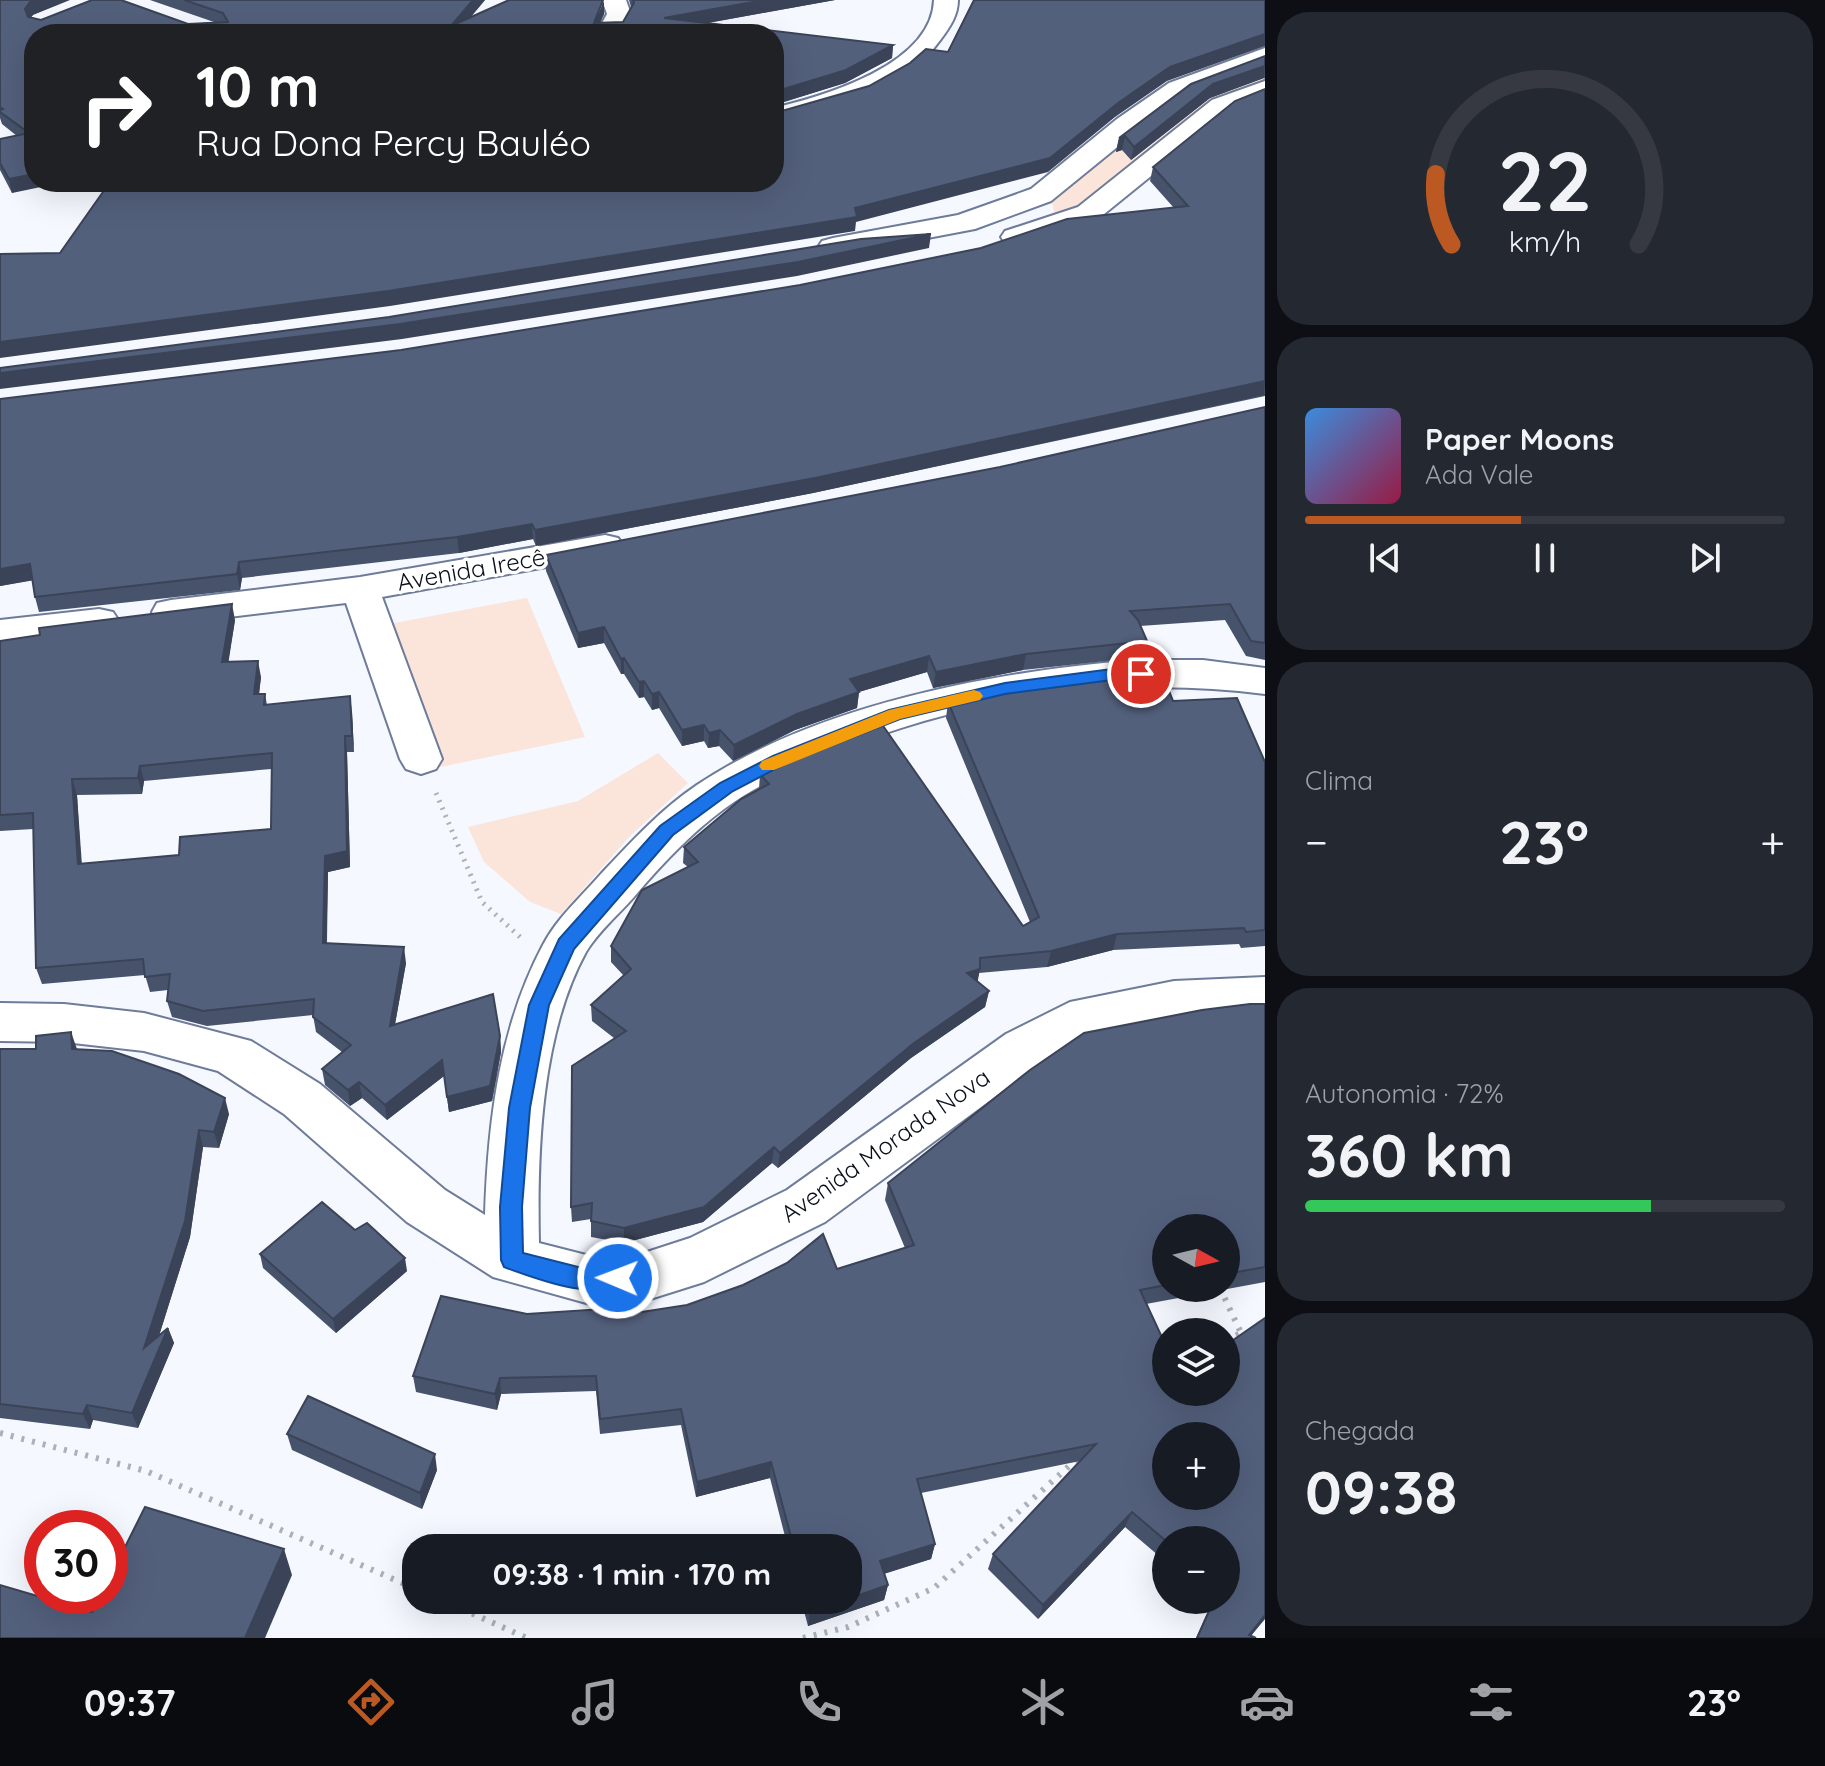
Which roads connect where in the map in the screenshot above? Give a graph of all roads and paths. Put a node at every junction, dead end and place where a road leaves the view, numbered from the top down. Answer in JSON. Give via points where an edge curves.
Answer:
{"nodes":[{"id":1,"x":614,"y":0,"type":"edge"},
{"id":2,"x":946,"y":0,"type":"edge"},
{"id":3,"x":614,"y":24,"type":"edge"},
{"id":4,"x":1265,"y":56,"type":"edge"},
{"id":5,"x":1265,"y":89,"type":"edge"},
{"id":6,"x":784,"y":114,"type":"edge"},
{"id":7,"x":977,"y":250,"type":"edge"},
{"id":8,"x":803,"y":253,"type":"edge"},
{"id":9,"x":638,"y":540,"type":"edge"},
{"id":10,"x":360,"y":589,"type":"junction"},
{"id":11,"x":0,"y":633,"type":"edge"},
{"id":12,"x":1265,"y":681,"type":"edge"},
{"id":13,"x":421,"y":759,"type":"joint"},
{"id":14,"x":558,"y":964,"type":"junction"},
{"id":15,"x":1265,"y":996,"type":"edge"},
{"id":16,"x":0,"y":1022,"type":"edge"},
{"id":17,"x":512,"y":1260,"type":"junction"},
{"id":18,"x":1227,"y":1302,"type":"edge"},
{"id":19,"x":1253,"y":1330,"type":"edge"},
{"id":20,"x":1241,"y":1333,"type":"joint"},
{"id":21,"x":0,"y":1433,"type":"edge"},
{"id":22,"x":1088,"y":1448,"type":"edge"},
{"id":23,"x":402,"y":1583,"type":"edge"},
{"id":24,"x":473,"y":1614,"type":"edge"},
{"id":25,"x":527,"y":1638,"type":"edge"},
{"id":26,"x":803,"y":1638,"type":"edge"}],
"edges":[{"from":1,"to":3,"type":"street","via":[[619,14]]},
{"from":2,"to":6,"type":"street","via":[[947,10],[927,44],[893,73],[822,106]]},
{"from":4,"to":8,"type":"street","via":[[1178,89],[1041,195],[965,223]]},
{"from":5,"to":7,"type":"street","via":[[1221,106],[1088,213]]},
{"from":9,"to":10,"type":"street","name":"Avenida Irecê"},
{"from":10,"to":11,"type":"street","name":"Avenida Irecê"},
{"from":10,"to":13,"type":"street"},
{"from":12,"to":14,"type":"street","via":[[1200,674],[1112,674],[1005,688],[895,714],[779,760],[726,787],[667,831],[566,945]]},
{"from":13,"to":14,"type":"path","via":[[482,902]]},
{"from":14,"to":17,"type":"street","via":[[539,1005],[519,1108]]},
{"from":15,"to":17,"type":"street","name":"Avenida Morada Nova","via":[[1174,1000],[1087,1016],[1024,1048],[806,1206],[704,1258],[647,1276],[590,1280]]},
{"from":16,"to":17,"type":"street","name":"Avenida Morada Nova","via":[[144,1032],[233,1055],[302,1099],[426,1206]]},
{"from":18,"to":20,"type":"path"},
{"from":19,"to":20,"type":"path"},
{"from":21,"to":23,"type":"path","via":[[146,1471]]},
{"from":22,"to":26,"type":"path","via":[[934,1588],[848,1627]]},
{"from":24,"to":25,"type":"path"}]}
